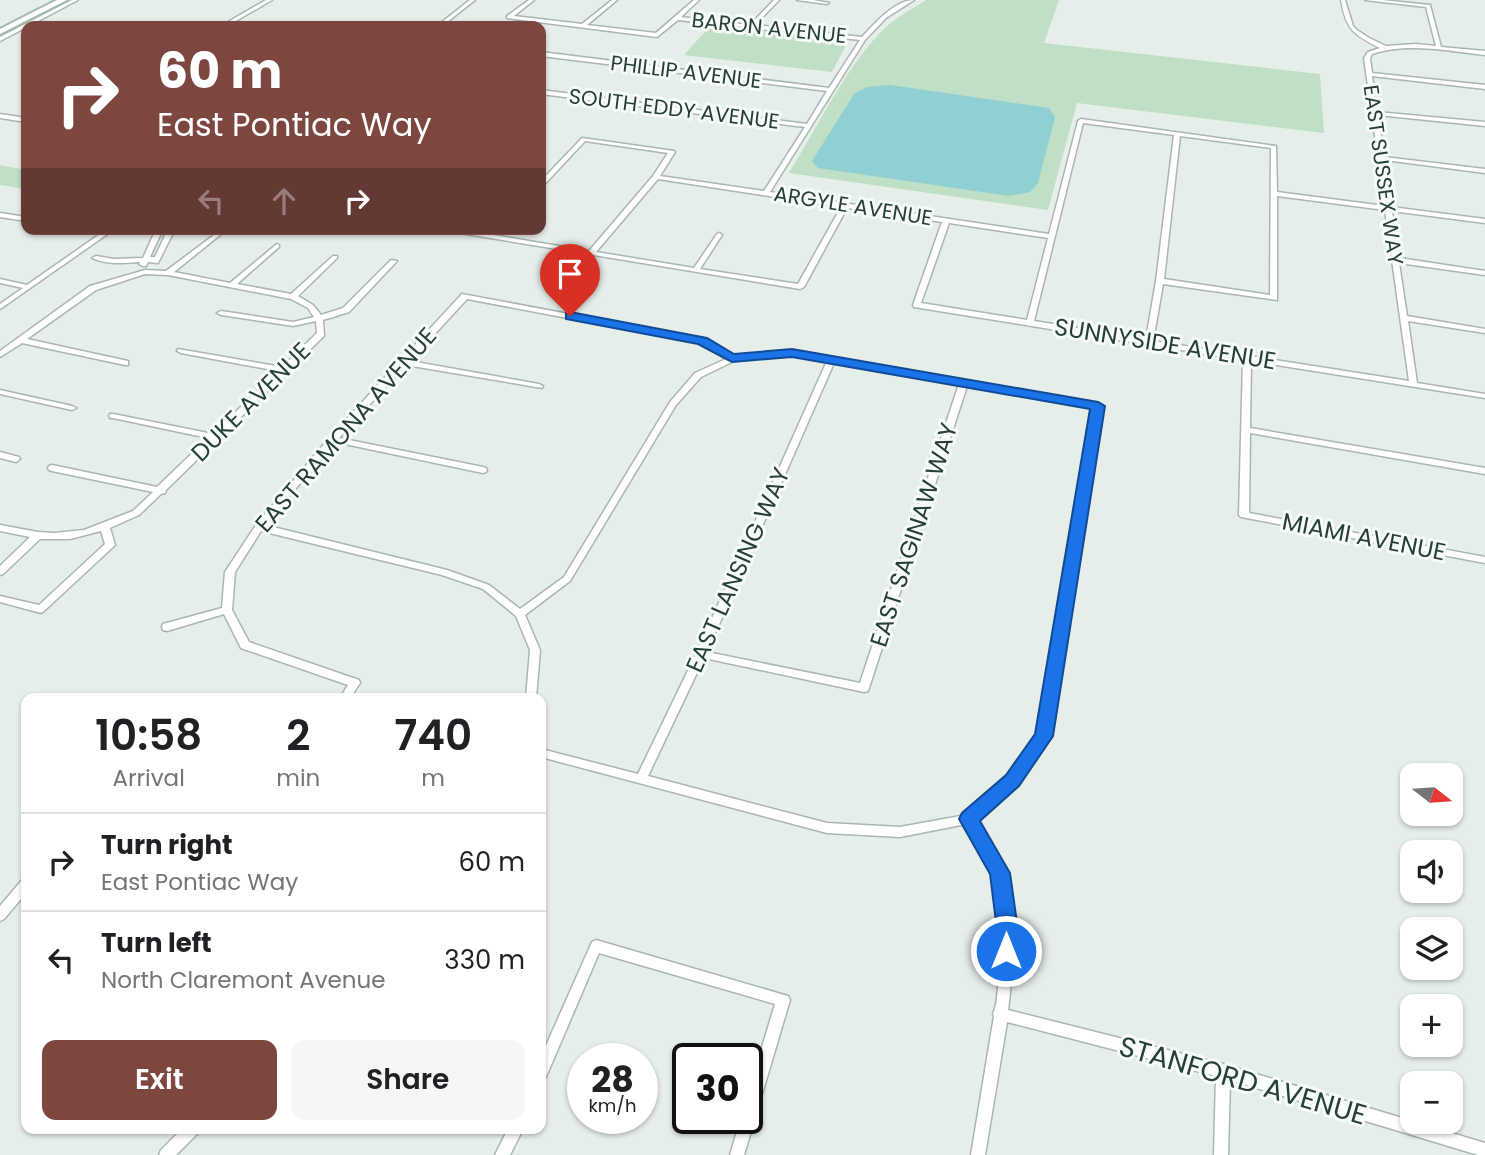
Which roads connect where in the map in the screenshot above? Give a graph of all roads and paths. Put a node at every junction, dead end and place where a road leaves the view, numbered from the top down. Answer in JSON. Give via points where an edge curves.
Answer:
{"nodes":[{"id":1,"x":49,"y":0,"type":"edge"},
{"id":2,"x":63,"y":0,"type":"edge"},
{"id":3,"x":76,"y":0,"type":"edge"},
{"id":4,"x":270,"y":0,"type":"edge"},
{"id":5,"x":474,"y":0,"type":"edge"},
{"id":6,"x":532,"y":0,"type":"edge"},
{"id":7,"x":615,"y":0,"type":"edge"},
{"id":8,"x":697,"y":0,"type":"edge"},
{"id":9,"x":777,"y":0,"type":"edge"},
{"id":10,"x":799,"y":0,"type":"edge"},
{"id":11,"x":912,"y":0,"type":"edge"},
{"id":12,"x":1343,"y":0,"type":"edge"},
{"id":13,"x":1367,"y":0,"type":"edge"},
{"id":14,"x":827,"y":3,"type":"dead end"},
{"id":15,"x":676,"y":18,"type":"junction"},
{"id":16,"x":21,"y":21,"type":"edge"},
{"id":17,"x":22,"y":21,"type":"edge"},
{"id":18,"x":35,"y":21,"type":"edge"},
{"id":19,"x":234,"y":21,"type":"edge"},
{"id":20,"x":446,"y":21,"type":"edge"},
{"id":21,"x":542,"y":21,"type":"edge"},
{"id":22,"x":546,"y":22,"type":"edge"},
{"id":23,"x":0,"y":25,"type":"edge"},
{"id":24,"x":583,"y":26,"type":"junction"},
{"id":25,"x":751,"y":27,"type":"junction"},
{"id":26,"x":21,"y":28,"type":"edge"},
{"id":27,"x":0,"y":32,"type":"edge"},
{"id":28,"x":0,"y":39,"type":"edge"},
{"id":29,"x":863,"y":39,"type":"junction"},
{"id":30,"x":1385,"y":48,"type":"junction"},
{"id":31,"x":1439,"y":48,"type":"junction"},
{"id":32,"x":1485,"y":53,"type":"edge"},
{"id":33,"x":546,"y":55,"type":"edge"},
{"id":34,"x":1369,"y":74,"type":"junction"},
{"id":35,"x":1485,"y":87,"type":"edge"},
{"id":36,"x":831,"y":90,"type":"junction"},
{"id":37,"x":546,"y":93,"type":"edge"},
{"id":38,"x":1374,"y":113,"type":"junction"},
{"id":39,"x":0,"y":116,"type":"edge"},
{"id":40,"x":21,"y":119,"type":"edge"},
{"id":41,"x":1485,"y":124,"type":"edge"},
{"id":42,"x":808,"y":126,"type":"junction"},
{"id":43,"x":1177,"y":135,"type":"junction"},
{"id":44,"x":1381,"y":158,"type":"junction"},
{"id":45,"x":1485,"y":171,"type":"edge"},
{"id":46,"x":656,"y":177,"type":"junction"},
{"id":47,"x":546,"y":180,"type":"edge"},
{"id":48,"x":767,"y":192,"type":"junction"},
{"id":49,"x":1275,"y":194,"type":"junction"},
{"id":50,"x":845,"y":205,"type":"junction"},
{"id":51,"x":1388,"y":209,"type":"junction"},
{"id":52,"x":0,"y":215,"type":"edge"},
{"id":53,"x":21,"y":218,"type":"edge"},
{"id":54,"x":946,"y":221,"type":"junction"},
{"id":55,"x":1485,"y":221,"type":"edge"},
{"id":56,"x":103,"y":235,"type":"edge"},
{"id":57,"x":157,"y":235,"type":"edge"},
{"id":58,"x":169,"y":235,"type":"edge"},
{"id":59,"x":217,"y":235,"type":"edge"},
{"id":60,"x":480,"y":235,"type":"edge"},
{"id":61,"x":719,"y":235,"type":"dead end"},
{"id":62,"x":1051,"y":236,"type":"junction"},
{"id":63,"x":492,"y":237,"type":"joint"},
{"id":64,"x":277,"y":246,"type":"dead end"},
{"id":65,"x":591,"y":253,"type":"junction"},
{"id":66,"x":335,"y":257,"type":"dead end"},
{"id":67,"x":96,"y":258,"type":"dead end"},
{"id":68,"x":158,"y":259,"type":"junction"},
{"id":69,"x":145,"y":260,"type":"junction"},
{"id":70,"x":1395,"y":260,"type":"junction"},
{"id":71,"x":393,"y":261,"type":"dead end"},
{"id":72,"x":696,"y":270,"type":"junction"},
{"id":73,"x":145,"y":272,"type":"junction"},
{"id":74,"x":168,"y":273,"type":"junction"},
{"id":75,"x":1485,"y":273,"type":"edge"},
{"id":76,"x":0,"y":281,"type":"edge"},
{"id":77,"x":1160,"y":281,"type":"junction"},
{"id":78,"x":232,"y":285,"type":"junction"},
{"id":79,"x":29,"y":287,"type":"junction"},
{"id":80,"x":293,"y":297,"type":"junction"},
{"id":81,"x":0,"y":307,"type":"edge"},
{"id":82,"x":220,"y":313,"type":"dead end"},
{"id":83,"x":321,"y":318,"type":"junction"},
{"id":84,"x":1403,"y":318,"type":"junction"},
{"id":85,"x":1030,"y":323,"type":"junction"},
{"id":86,"x":1485,"y":331,"type":"edge"},
{"id":87,"x":19,"y":340,"type":"junction"},
{"id":88,"x":1149,"y":342,"type":"junction"},
{"id":89,"x":181,"y":351,"type":"dead end"},
{"id":90,"x":0,"y":355,"type":"edge"},
{"id":91,"x":1247,"y":357,"type":"junction"},
{"id":92,"x":732,"y":359,"type":"junction"},
{"id":93,"x":832,"y":359,"type":"junction"},
{"id":94,"x":404,"y":362,"type":"junction"},
{"id":95,"x":125,"y":363,"type":"dead end"},
{"id":96,"x":285,"y":370,"type":"junction"},
{"id":97,"x":964,"y":382,"type":"junction"},
{"id":98,"x":1412,"y":384,"type":"junction"},
{"id":99,"x":539,"y":386,"type":"dead end"},
{"id":100,"x":0,"y":392,"type":"edge"},
{"id":101,"x":1485,"y":396,"type":"edge"},
{"id":102,"x":72,"y":408,"type":"dead end"},
{"id":103,"x":113,"y":416,"type":"dead end"},
{"id":104,"x":1245,"y":430,"type":"junction"},
{"id":105,"x":216,"y":437,"type":"junction"},
{"id":106,"x":333,"y":439,"type":"junction"},
{"id":107,"x":0,"y":455,"type":"edge"},
{"id":108,"x":16,"y":459,"type":"dead end"},
{"id":109,"x":52,"y":468,"type":"dead end"},
{"id":110,"x":482,"y":470,"type":"dead end"},
{"id":111,"x":1485,"y":471,"type":"edge"},
{"id":112,"x":162,"y":491,"type":"junction"},
{"id":113,"x":259,"y":527,"type":"junction"},
{"id":114,"x":0,"y":528,"type":"edge"},
{"id":115,"x":105,"y":528,"type":"junction"},
{"id":116,"x":36,"y":537,"type":"junction"},
{"id":117,"x":1485,"y":560,"type":"edge"},
{"id":118,"x":0,"y":572,"type":"edge"},
{"id":119,"x":0,"y":600,"type":"edge"},
{"id":120,"x":227,"y":610,"type":"junction"},
{"id":121,"x":520,"y":614,"type":"junction"},
{"id":122,"x":167,"y":627,"type":"dead end"},
{"id":123,"x":701,"y":654,"type":"junction"},
{"id":124,"x":348,"y":693,"type":"edge"},
{"id":125,"x":531,"y":693,"type":"edge"},
{"id":126,"x":546,"y":754,"type":"edge"},
{"id":127,"x":641,"y":779,"type":"junction"},
{"id":128,"x":969,"y":819,"type":"junction"},
{"id":129,"x":21,"y":890,"type":"edge"},
{"id":130,"x":0,"y":915,"type":"edge"},
{"id":131,"x":1000,"y":1014,"type":"junction"},
{"id":132,"x":546,"y":1061,"type":"edge"},
{"id":133,"x":1223,"y":1071,"type":"junction"},
{"id":134,"x":187,"y":1134,"type":"edge"},
{"id":135,"x":513,"y":1134,"type":"edge"},
{"id":136,"x":1478,"y":1150,"type":"edge"},
{"id":137,"x":166,"y":1155,"type":"edge"},
{"id":138,"x":502,"y":1155,"type":"edge"},
{"id":139,"x":737,"y":1155,"type":"edge"},
{"id":140,"x":978,"y":1155,"type":"edge"},
{"id":141,"x":1221,"y":1155,"type":"edge"}],
"edges":[{"from":1,"to":23,"type":"main road"},
{"from":2,"to":17,"type":"main road"},
{"from":3,"to":18,"type":"street"},
{"from":4,"to":19,"type":"street"},
{"from":5,"to":20,"type":"street"},
{"from":6,"to":21,"type":"street","name":"BARON AVENUE","via":[[509,17]]},
{"from":7,"to":24,"type":"street"},
{"from":8,"to":15,"type":"street"},
{"from":9,"to":25,"type":"street"},
{"from":10,"to":14,"type":"street"},
{"from":11,"to":29,"type":"street","via":[[884,17]]},
{"from":12,"to":30,"type":"street","name":"EAST SUSSEX WAY","via":[[1350,27]]},
{"from":13,"to":31,"type":"street","via":[[1428,6]]},
{"from":15,"to":24,"type":"street","name":"BARON AVENUE","via":[[657,35]]},
{"from":15,"to":25,"type":"street","name":"BARON AVENUE"},
{"from":16,"to":27,"type":"main road"},
{"from":22,"to":24,"type":"street","name":"BARON AVENUE"},
{"from":25,"to":29,"type":"street","name":"BARON AVENUE"},
{"from":26,"to":28,"type":"street"},
{"from":29,"to":36,"type":"street"},
{"from":30,"to":31,"type":"street"},
{"from":30,"to":34,"type":"street","name":"EAST SUSSEX WAY","via":[[1367,56]]},
{"from":31,"to":32,"type":"street"},
{"from":33,"to":36,"type":"street","name":"PHILLIP AVENUE"},
{"from":34,"to":35,"type":"street"},
{"from":34,"to":38,"type":"street","name":"EAST SUSSEX WAY"},
{"from":36,"to":42,"type":"street"},
{"from":37,"to":42,"type":"street","name":"SOUTH EDDY AVENUE"},
{"from":38,"to":41,"type":"street"},
{"from":38,"to":44,"type":"street","name":"EAST SUSSEX WAY"},
{"from":39,"to":40,"type":"street"},
{"from":42,"to":48,"type":"street"},
{"from":43,"to":49,"type":"street","via":[[1274,147]]},
{"from":43,"to":62,"type":"street","via":[[1081,121]]},
{"from":43,"to":77,"type":"street"},
{"from":44,"to":45,"type":"street"},
{"from":44,"to":51,"type":"street","name":"EAST SUSSEX WAY"},
{"from":46,"to":47,"type":"street","via":[[672,152],[584,139]]},
{"from":46,"to":48,"type":"street","name":"ARGYLE AVENUE"},
{"from":46,"to":65,"type":"street"},
{"from":48,"to":50,"type":"street","name":"ARGYLE AVENUE"},
{"from":49,"to":51,"type":"street"},
{"from":49,"to":77,"type":"street","via":[[1273,298]]},
{"from":50,"to":54,"type":"street","name":"ARGYLE AVENUE"},
{"from":50,"to":72,"type":"street","via":[[800,287]]},
{"from":51,"to":55,"type":"street"},
{"from":51,"to":70,"type":"street","name":"EAST SUSSEX WAY"},
{"from":52,"to":53,"type":"street"},
{"from":54,"to":62,"type":"street","name":"ARGYLE AVENUE"},
{"from":54,"to":85,"type":"street","name":"SUNNYSIDE AVENUE","via":[[917,305]]},
{"from":56,"to":79,"type":"street"},
{"from":57,"to":69,"type":"street"},
{"from":58,"to":68,"type":"street"},
{"from":59,"to":74,"type":"street"},
{"from":60,"to":63,"type":"street"},
{"from":61,"to":72,"type":"street"},
{"from":62,"to":85,"type":"street"},
{"from":63,"to":65,"type":"street"},
{"from":64,"to":78,"type":"street"},
{"from":65,"to":72,"type":"street"},
{"from":66,"to":80,"type":"street"},
{"from":67,"to":69,"type":"street"},
{"from":68,"to":69,"type":"street"},
{"from":68,"to":73,"type":"street"},
{"from":69,"to":73,"type":"street"},
{"from":70,"to":75,"type":"street"},
{"from":70,"to":84,"type":"street","name":"EAST SUSSEX WAY"},
{"from":71,"to":83,"type":"street","via":[[345,310]]},
{"from":73,"to":74,"type":"street","name":"DUKE AVENUE"},
{"from":73,"to":87,"type":"street","name":"DUKE AVENUE","via":[[93,288]]},
{"from":74,"to":78,"type":"street","name":"DUKE AVENUE"},
{"from":76,"to":79,"type":"street"},
{"from":77,"to":88,"type":"street"},
{"from":78,"to":80,"type":"street","name":"DUKE AVENUE"},
{"from":79,"to":81,"type":"street"},
{"from":80,"to":83,"type":"street","name":"DUKE AVENUE","via":[[312,306]]},
{"from":82,"to":83,"type":"street","via":[[293,324]]},
{"from":83,"to":96,"type":"street","name":"DUKE AVENUE","via":[[321,334]]},
{"from":84,"to":86,"type":"street"},
{"from":84,"to":98,"type":"street","name":"EAST SUSSEX WAY"},
{"from":85,"to":88,"type":"street","name":"SUNNYSIDE AVENUE"},
{"from":87,"to":90,"type":"street","name":"DUKE AVENUE"},
{"from":87,"to":95,"type":"street"},
{"from":88,"to":91,"type":"street","name":"SUNNYSIDE AVENUE"},
{"from":89,"to":96,"type":"street"},
{"from":91,"to":98,"type":"street","name":"SUNNYSIDE AVENUE"},
{"from":91,"to":104,"type":"street"},
{"from":92,"to":93,"type":"street","via":[[792,353]]},
{"from":92,"to":94,"type":"street","name":"EAST RAMONA AVENUE","via":[[702,341],[465,296]]},
{"from":92,"to":121,"type":"street","via":[[698,375],[673,404],[567,579]]},
{"from":93,"to":97,"type":"street"},
{"from":93,"to":123,"type":"street","name":"EAST LANSING WAY"},
{"from":94,"to":99,"type":"street"},
{"from":94,"to":106,"type":"street","name":"EAST RAMONA AVENUE"},
{"from":96,"to":105,"type":"street","name":"DUKE AVENUE"},
{"from":97,"to":123,"type":"street","name":"EAST SAGINAW WAY","via":[[864,688]]},
{"from":97,"to":128,"type":"street","via":[[1098,406],[1044,736],[1013,780]]},
{"from":98,"to":101,"type":"street","name":"SUNNYSIDE AVENUE"},
{"from":100,"to":102,"type":"street"},
{"from":103,"to":105,"type":"street"},
{"from":104,"to":111,"type":"street"},
{"from":104,"to":117,"type":"street","name":"MIAMI AVENUE","via":[[1244,514]]},
{"from":105,"to":112,"type":"street","name":"DUKE AVENUE"},
{"from":106,"to":110,"type":"street"},
{"from":106,"to":113,"type":"street","name":"EAST RAMONA AVENUE"},
{"from":107,"to":108,"type":"street"},
{"from":109,"to":112,"type":"street"},
{"from":112,"to":115,"type":"street","name":"DUKE AVENUE","via":[[136,513]]},
{"from":113,"to":120,"type":"street","name":"EAST RAMONA AVENUE","via":[[230,572]]},
{"from":113,"to":121,"type":"street","via":[[443,572],[486,587]]},
{"from":114,"to":116,"type":"street","name":"DUKE AVENUE"},
{"from":115,"to":116,"type":"street","name":"DUKE AVENUE","via":[[68,537]]},
{"from":115,"to":119,"type":"street","via":[[110,545],[41,609]]},
{"from":116,"to":118,"type":"street"},
{"from":120,"to":122,"type":"street"},
{"from":120,"to":124,"type":"street","via":[[244,645],[355,683]]},
{"from":121,"to":125,"type":"street","via":[[535,650]]},
{"from":123,"to":127,"type":"street","name":"EAST LANSING WAY"},
{"from":126,"to":127,"type":"street"},
{"from":127,"to":128,"type":"street","via":[[827,828],[900,832]]},
{"from":128,"to":131,"type":"street","via":[[1000,873],[1008,930]]},
{"from":129,"to":130,"type":"street"},
{"from":131,"to":133,"type":"street","name":"STANFORD AVENUE"},
{"from":131,"to":140,"type":"street"},
{"from":132,"to":139,"type":"street","via":[[596,946],[783,1000]]},
{"from":133,"to":136,"type":"street","name":"STANFORD AVENUE"},
{"from":133,"to":141,"type":"street"},
{"from":134,"to":137,"type":"street"},
{"from":135,"to":138,"type":"street"}]}
